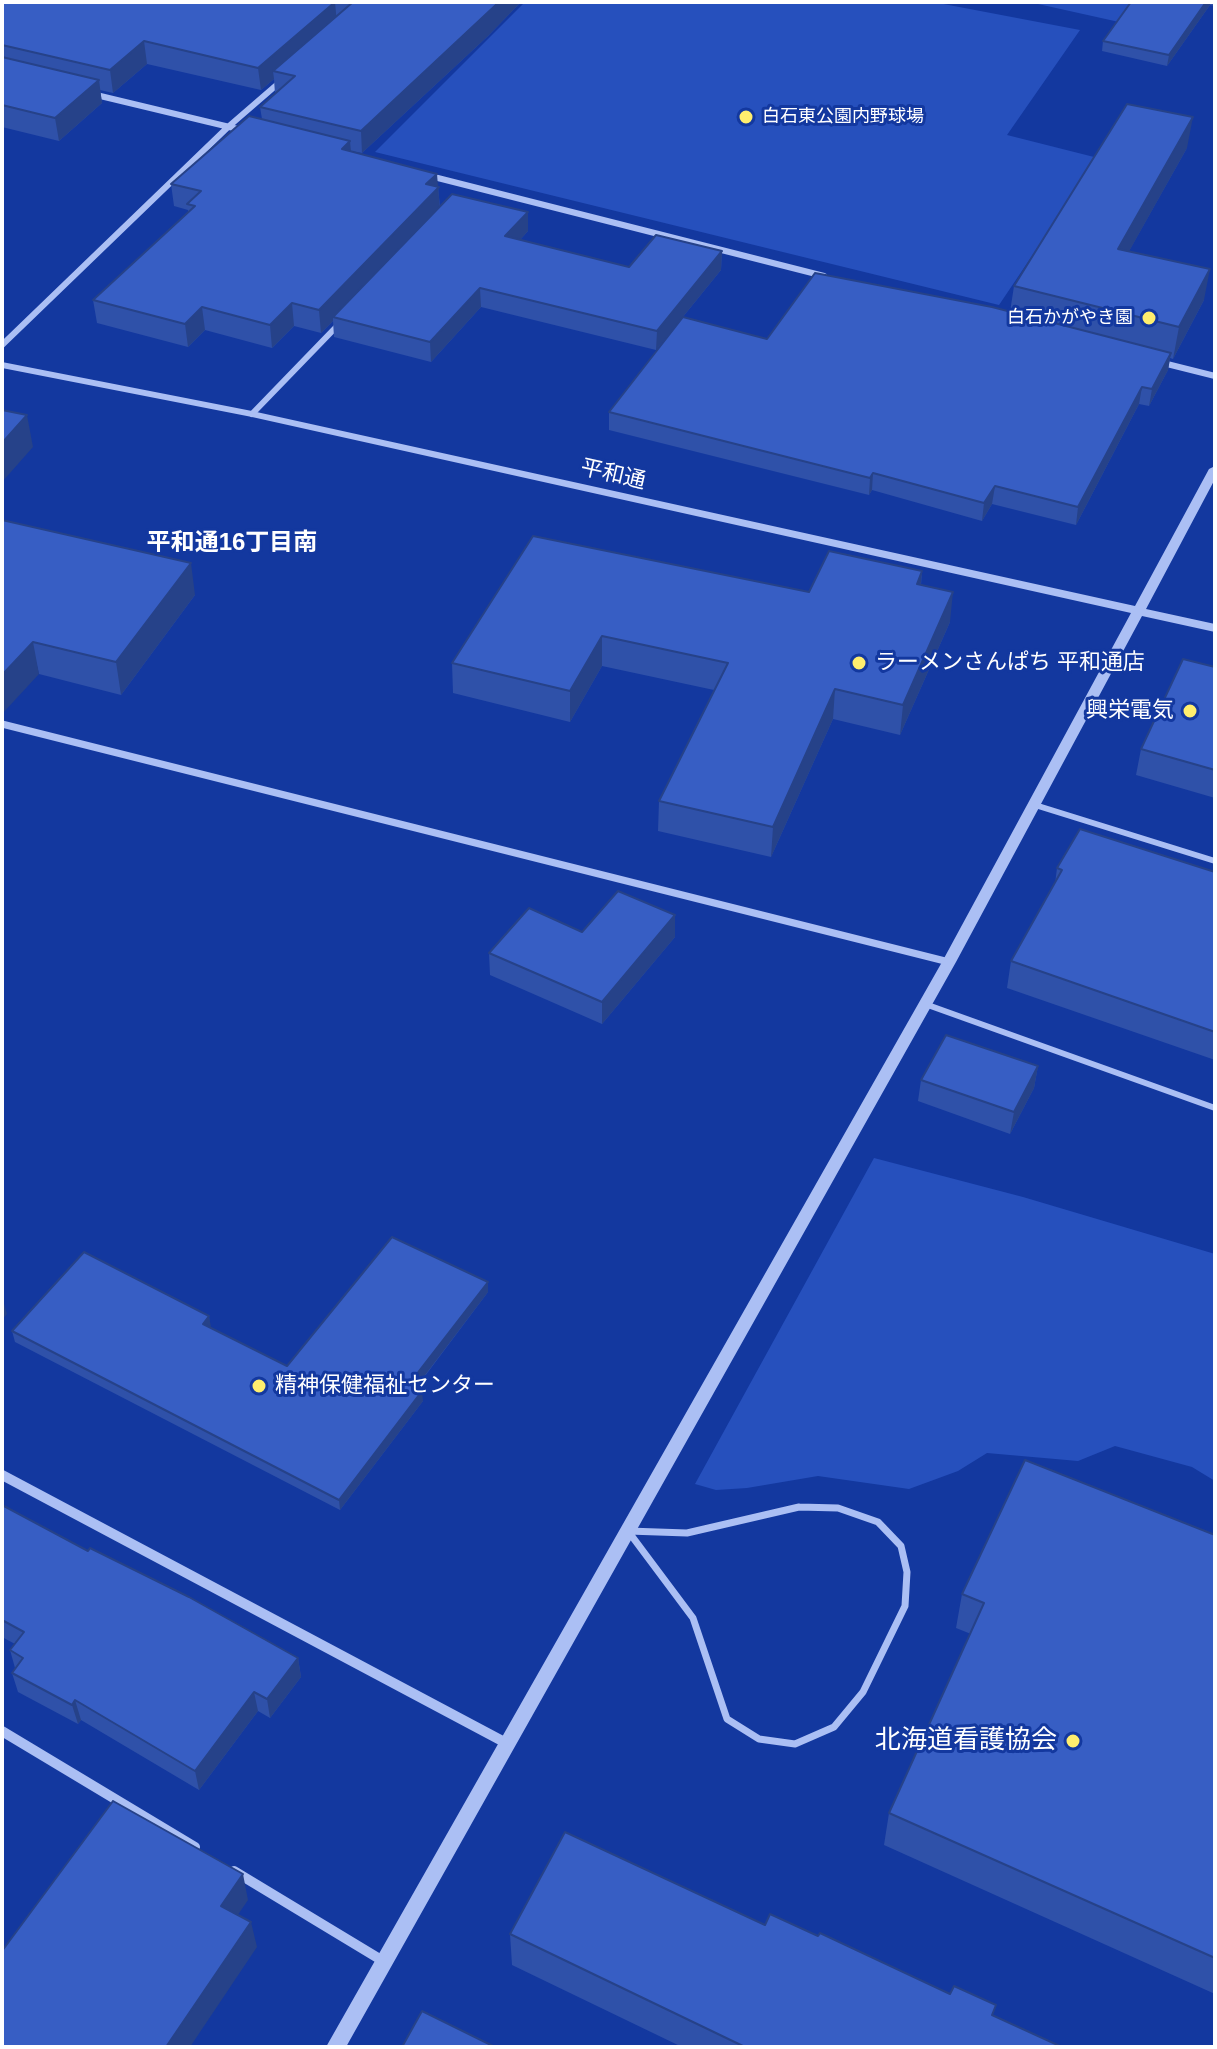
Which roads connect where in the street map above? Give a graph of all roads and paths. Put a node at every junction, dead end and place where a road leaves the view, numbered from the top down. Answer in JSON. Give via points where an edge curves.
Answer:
{"nodes":[{"id":1,"x":284,"y":78,"type":"edge"},
{"id":2,"x":77,"y":91,"type":"edge"},
{"id":3,"x":228,"y":127,"type":"junction"},
{"id":4,"x":244,"y":130,"type":"edge"},
{"id":5,"x":410,"y":171,"type":"edge"},
{"id":6,"x":471,"y":186,"type":"junction"},
{"id":7,"x":460,"y":198,"type":"edge"},
{"id":8,"x":828,"y":277,"type":"edge"},
{"id":9,"x":350,"y":312,"type":"edge"},
{"id":10,"x":2,"y":345,"type":"edge"},
{"id":11,"x":1153,"y":360,"type":"edge"},
{"id":12,"x":2,"y":365,"type":"edge"},
{"id":13,"x":1215,"y":376,"type":"edge"},
{"id":14,"x":252,"y":414,"type":"junction"},
{"id":15,"x":1215,"y":469,"type":"edge"},
{"id":16,"x":1137,"y":611,"type":"junction"},
{"id":17,"x":1215,"y":628,"type":"edge"},
{"id":18,"x":2,"y":724,"type":"edge"},
{"id":19,"x":1034,"y":805,"type":"junction"},
{"id":20,"x":1215,"y":861,"type":"edge"},
{"id":21,"x":949,"y":962,"type":"junction"},
{"id":22,"x":925,"y":1004,"type":"junction"},
{"id":23,"x":1215,"y":1108,"type":"edge"},
{"id":24,"x":2,"y":1475,"type":"edge"},
{"id":25,"x":628,"y":1531,"type":"junction"},
{"id":26,"x":2,"y":1731,"type":"edge"},
{"id":27,"x":508,"y":1744,"type":"junction"},
{"id":28,"x":207,"y":1854,"type":"edge"},
{"id":29,"x":220,"y":1863,"type":"edge"},
{"id":30,"x":384,"y":1962,"type":"junction"},
{"id":31,"x":336,"y":2047,"type":"edge"}],
"edges":[{"from":1,"to":3,"type":"street"},
{"from":2,"to":3,"type":"street"},
{"from":3,"to":4,"type":"street"},
{"from":3,"to":10,"type":"street"},
{"from":5,"to":6,"type":"street"},
{"from":6,"to":7,"type":"street"},
{"from":6,"to":8,"type":"street"},
{"from":9,"to":14,"type":"street"},
{"from":11,"to":13,"type":"street"},
{"from":12,"to":14,"type":"street","name":"平和通"},
{"from":14,"to":16,"type":"street","name":"平和通"},
{"from":15,"to":16,"type":"street"},
{"from":16,"to":17,"type":"street","name":"平和通"},
{"from":16,"to":19,"type":"street"},
{"from":18,"to":21,"type":"street"},
{"from":19,"to":20,"type":"lane"},
{"from":19,"to":21,"type":"street"},
{"from":21,"to":22,"type":"street"},
{"from":22,"to":23,"type":"lane"},
{"from":22,"to":25,"type":"street"},
{"from":24,"to":27,"type":"street"},
{"from":25,"to":25,"type":"lane","via":[[687,1533],[799,1507],[838,1508],[878,1522],[901,1546],[907,1572],[905,1606],[863,1692],[834,1727],[795,1744],[759,1739],[727,1719],[693,1618]]},
{"from":25,"to":27,"type":"street"},
{"from":26,"to":28,"type":"street"},
{"from":27,"to":30,"type":"street"},
{"from":29,"to":30,"type":"street"},
{"from":30,"to":31,"type":"street"}]}
